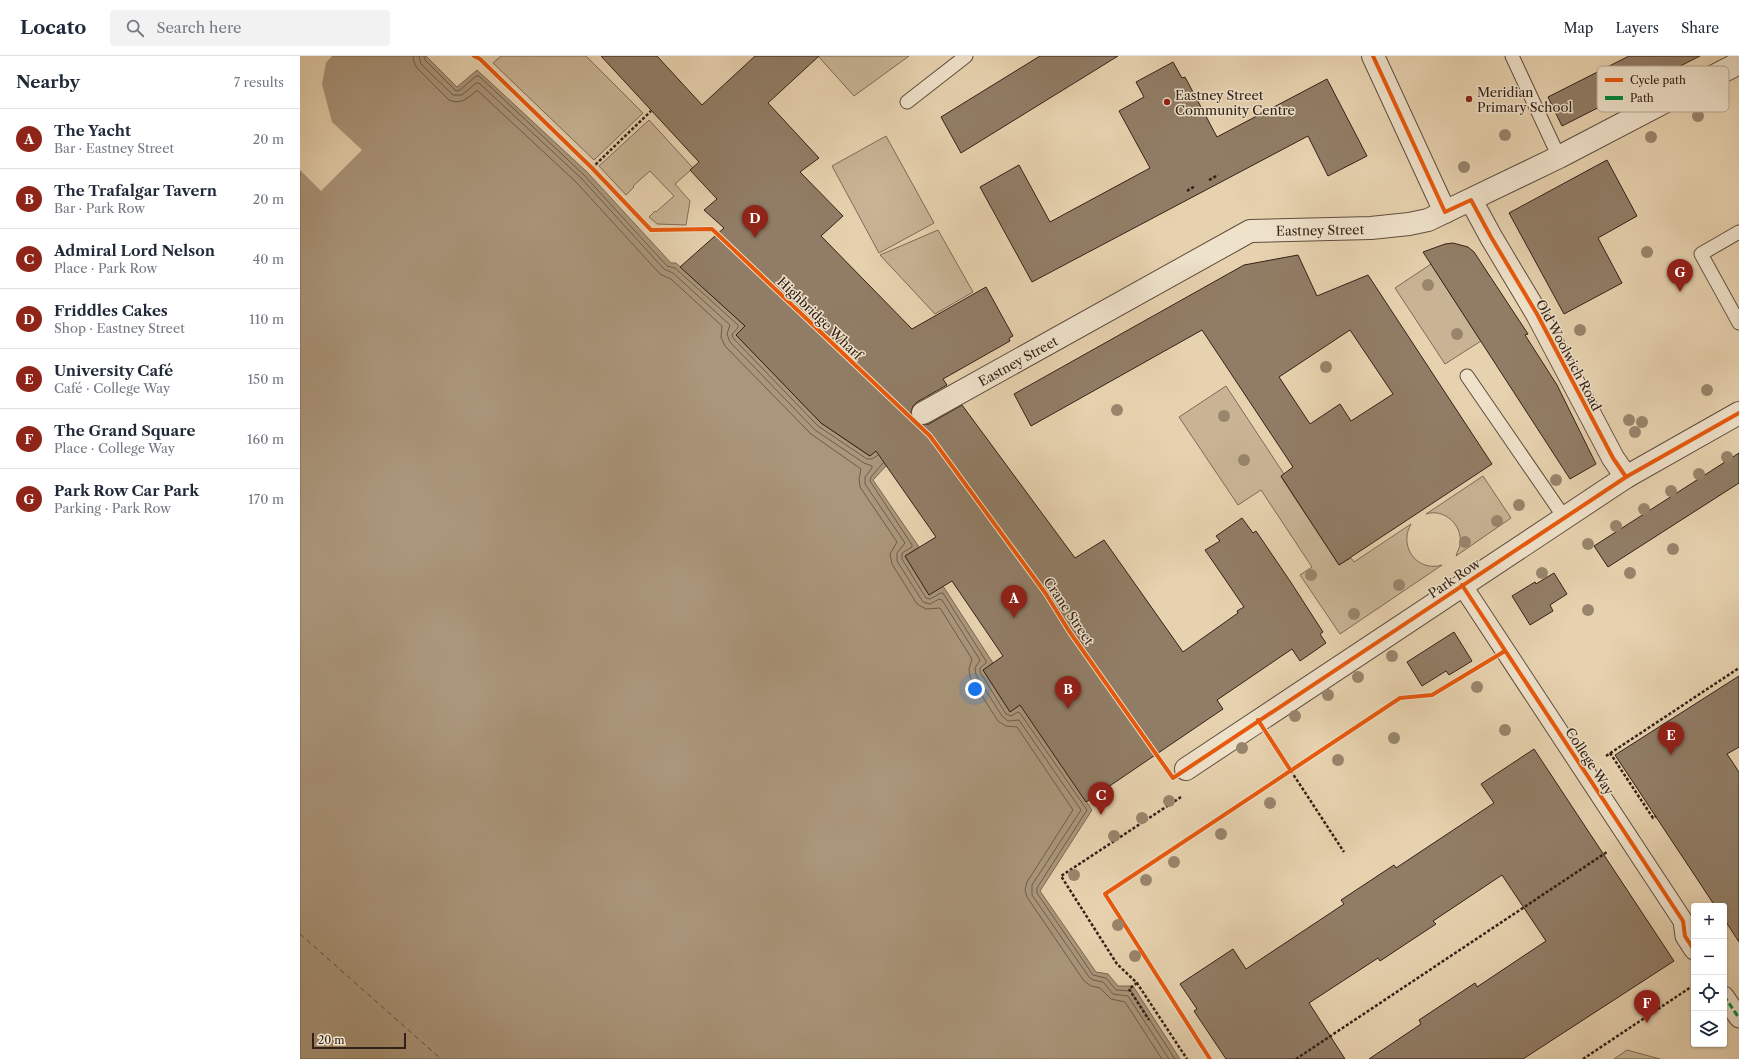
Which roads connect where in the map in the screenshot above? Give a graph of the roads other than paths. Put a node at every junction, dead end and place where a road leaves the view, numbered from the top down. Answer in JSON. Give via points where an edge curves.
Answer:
{"nodes":[{"id":1,"x":966,"y":56,"type":"edge"},
{"id":2,"x":1373,"y":56,"type":"edge"},
{"id":3,"x":1512,"y":56,"type":"edge"},
{"id":4,"x":1739,"y":63,"type":"edge"},
{"id":5,"x":1729,"y":68,"type":"edge"},
{"id":6,"x":907,"y":102,"type":"dead end"},
{"id":7,"x":1645,"y":112,"type":"edge"},
{"id":8,"x":1559,"y":157,"type":"junction"},
{"id":9,"x":1471,"y":200,"type":"junction"},
{"id":10,"x":1446,"y":212,"type":"junction"},
{"id":11,"x":1739,"y":232,"type":"edge"},
{"id":12,"x":1739,"y":323,"type":"edge"},
{"id":13,"x":1467,"y":376,"type":"dead end"},
{"id":14,"x":923,"y":413,"type":"dead end"},
{"id":15,"x":1739,"y":413,"type":"edge"},
{"id":16,"x":1626,"y":477,"type":"junction"},
{"id":17,"x":1564,"y":517,"type":"junction"},
{"id":18,"x":1462,"y":585,"type":"junction"},
{"id":19,"x":1180,"y":773,"type":"road end"},
{"id":20,"x":1691,"y":946,"type":"edge"},
{"id":21,"x":1727,"y":1000,"type":"edge"},
{"id":22,"x":1739,"y":1018,"type":"edge"}],
"edges":[{"from":1,"to":6,"type":"lane"},
{"from":2,"to":10,"type":"street"},
{"from":3,"to":8,"type":"lane"},
{"from":4,"to":5,"type":"street","name":"Eastney Street"},
{"from":7,"to":8,"type":"street","name":"Eastney Street"},
{"from":8,"to":9,"type":"street","name":"Eastney Street"},
{"from":9,"to":10,"type":"street","name":"Eastney Street"},
{"from":9,"to":16,"type":"street","name":"Old Woolwich Road","via":[[1537,314],[1613,458]]},
{"from":10,"to":14,"type":"street","name":"Eastney Street","via":[[1428,220],[1371,228],[1250,232]]},
{"from":11,"to":12,"type":"lane","via":[[1701,254]]},
{"from":13,"to":17,"type":"lane"},
{"from":15,"to":16,"type":"street","name":"Park Row"},
{"from":16,"to":17,"type":"street","name":"Park Row"},
{"from":17,"to":18,"type":"street","name":"Park Row"},
{"from":18,"to":19,"type":"street","name":"Park Row"},
{"from":18,"to":20,"type":"street","name":"College Way","via":[[1683,921],[1684,936]]},
{"from":21,"to":22,"type":"street"}]}
